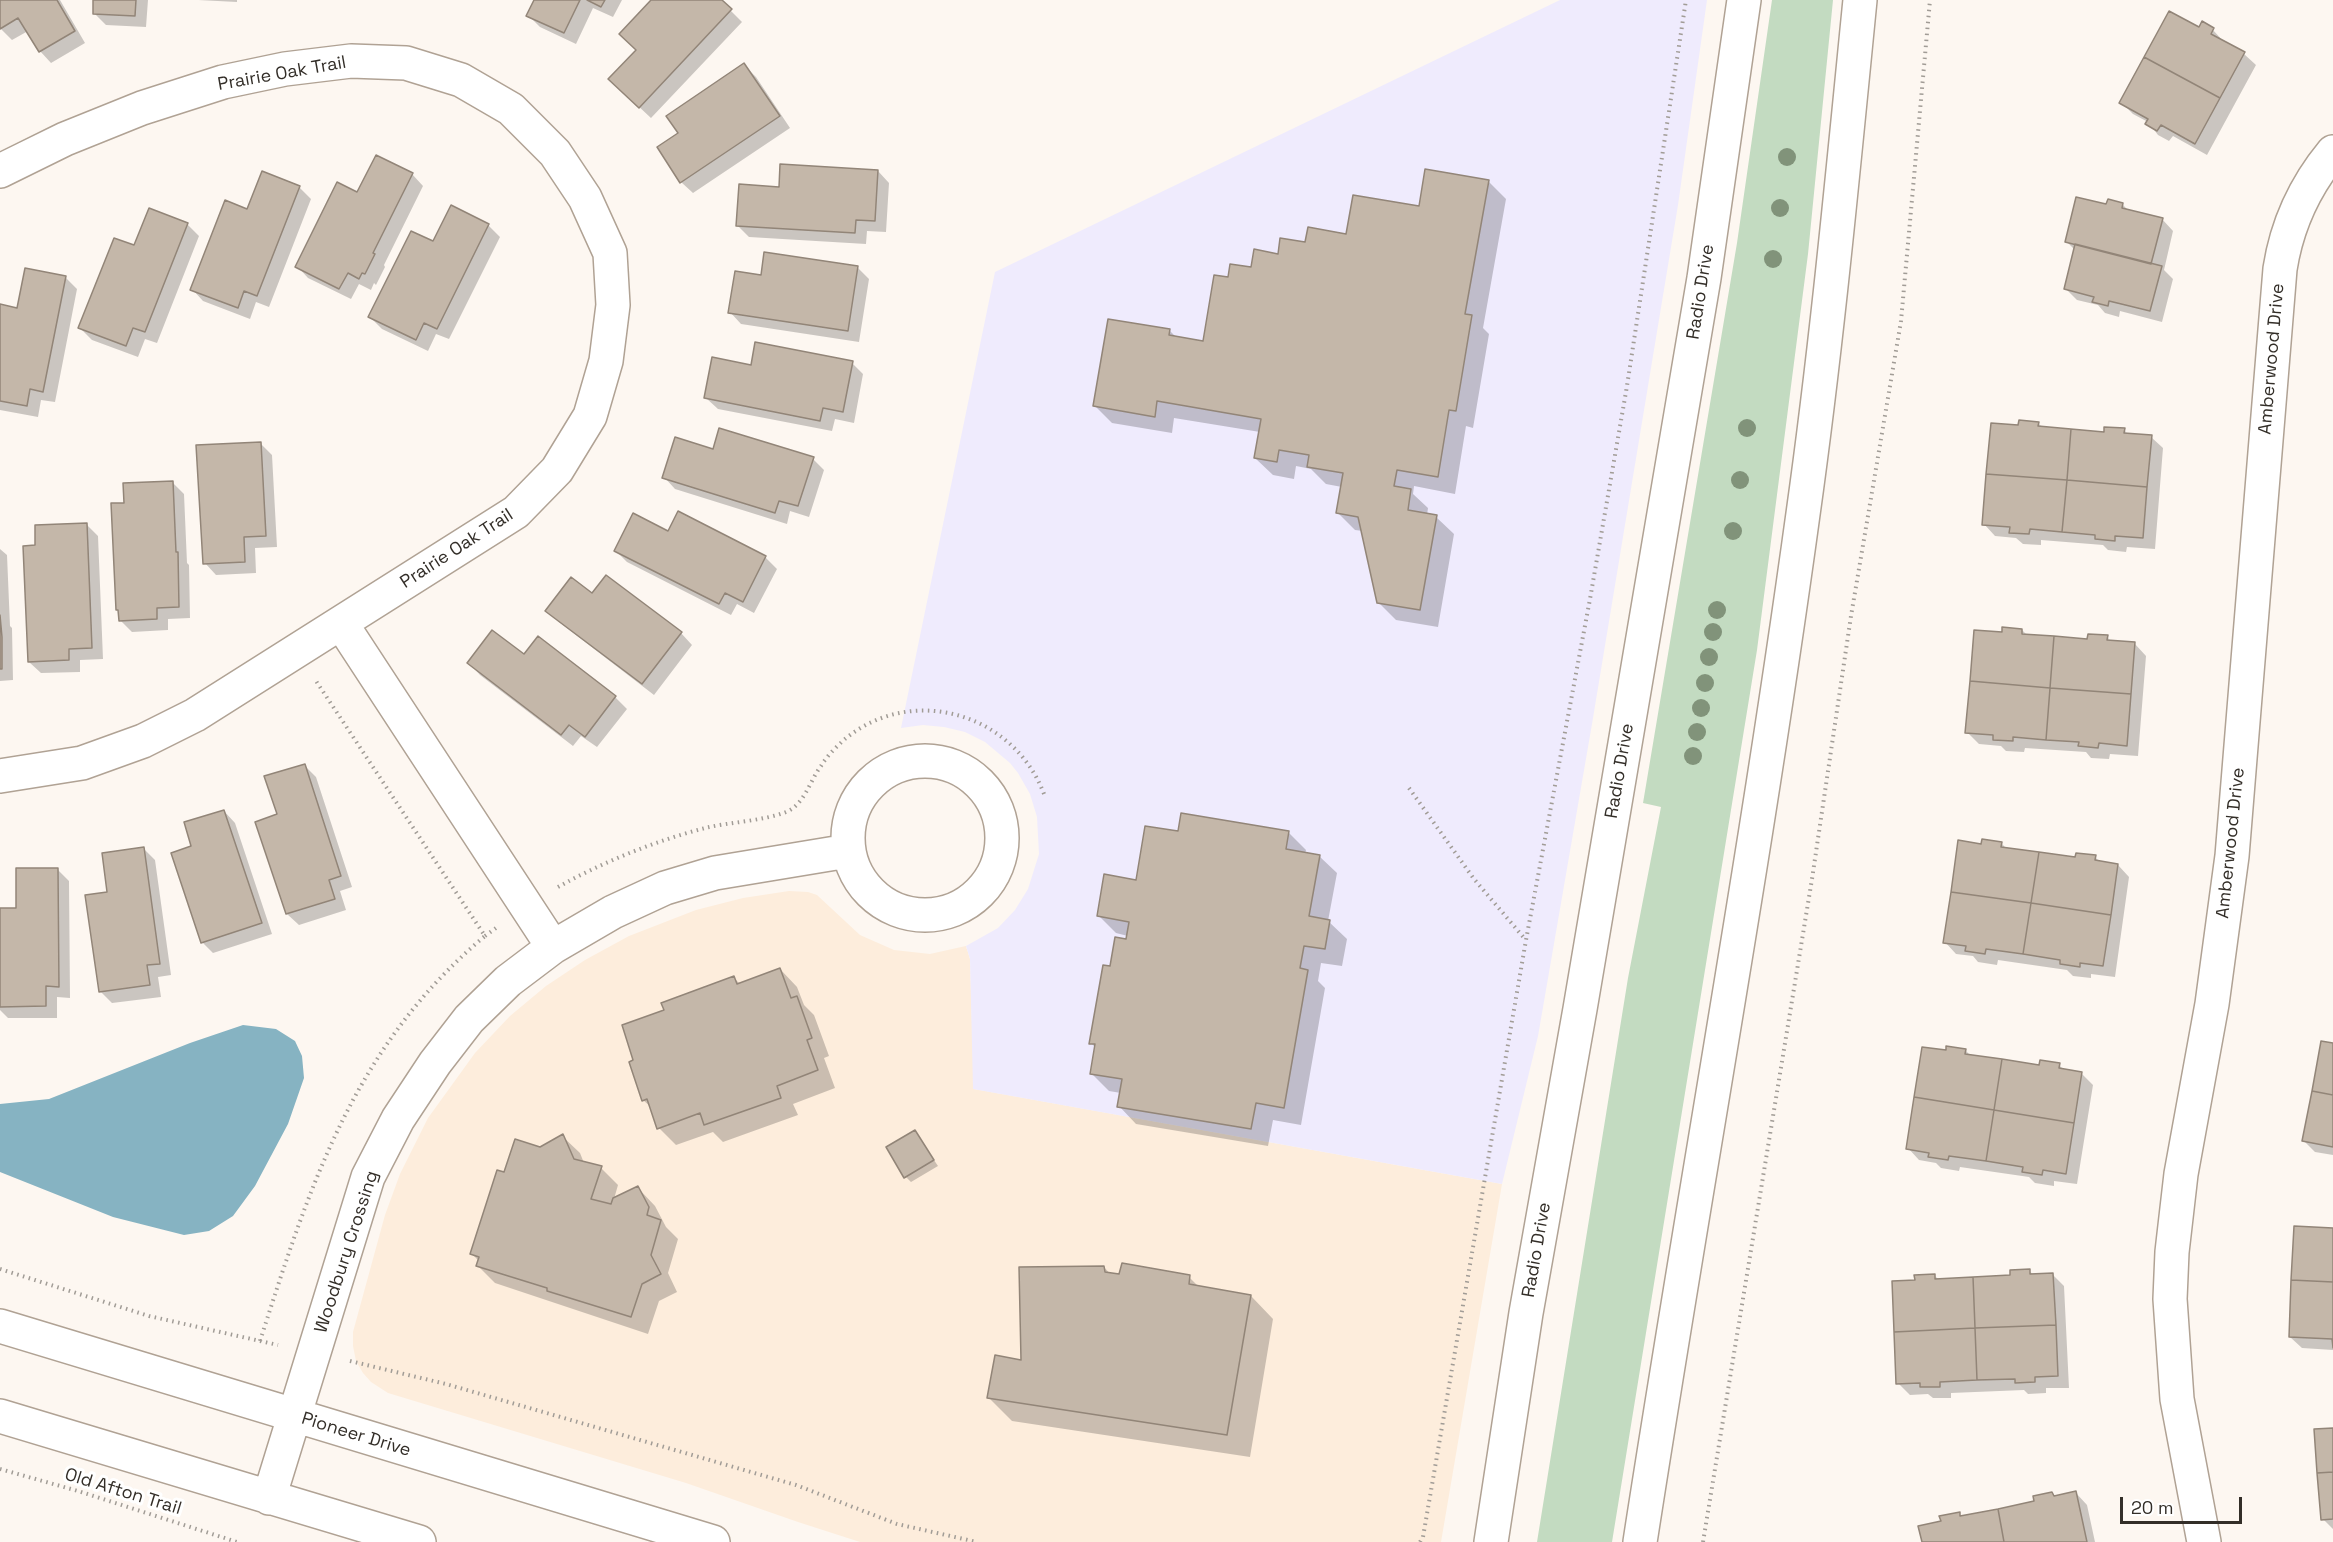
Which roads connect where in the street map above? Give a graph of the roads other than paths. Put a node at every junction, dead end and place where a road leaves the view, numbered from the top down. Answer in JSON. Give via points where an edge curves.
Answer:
{"nodes":[{"id":1,"x":1744,"y":0,"type":"edge"},
{"id":2,"x":1860,"y":0,"type":"edge"},
{"id":3,"x":2333,"y":152,"type":"edge"},
{"id":4,"x":0,"y":171,"type":"edge"},
{"id":5,"x":341,"y":623,"type":"junction"},
{"id":6,"x":0,"y":776,"type":"edge"},
{"id":7,"x":848,"y":851,"type":"junction"},
{"id":8,"x":553,"y":947,"type":"junction"},
{"id":9,"x":0,"y":1326,"type":"edge"},
{"id":10,"x":0,"y":1416,"type":"edge"},
{"id":11,"x":296,"y":1417,"type":"junction"},
{"id":12,"x":269,"y":1498,"type":"junction"},
{"id":13,"x":419,"y":1542,"type":"edge"},
{"id":14,"x":714,"y":1542,"type":"edge"},
{"id":15,"x":1491,"y":1542,"type":"edge"},
{"id":16,"x":1640,"y":1542,"type":"edge"},
{"id":17,"x":2204,"y":1542,"type":"edge"}],
"edges":[{"from":1,"to":15,"type":"street","name":"Radio Drive","via":[[1704,278],[1526,1313]]},
{"from":2,"to":16,"type":"street","via":[[1827,329],[1803,514]]},
{"from":3,"to":17,"type":"street","name":"Amberwood Drive","via":[[2299,203],[2280,269],[2231,866],[2174,1227],[2170,1299],[2175,1377]]},
{"from":4,"to":5,"type":"street","name":"Prairie Oak Trail","via":[[120,117],[223,82],[351,61],[406,63],[461,80],[511,109],[555,153],[585,198],[610,253],[613,305],[606,361],[590,416],[557,470],[516,512]]},
{"from":5,"to":6,"type":"street","name":"Prairie Oak Trail","via":[[195,715],[143,741],[82,763]]},
{"from":5,"to":8,"type":"street"},
{"from":7,"to":7,"type":"street","via":[[869,892],[888,907],[933,915],[973,899],[987,883],[999,859],[1002,833],[996,807],[969,774],[949,765],[923,761],[897,766],[874,779],[857,800],[848,824]]},
{"from":7,"to":8,"type":"street","name":"Woodbury Crossing","via":[[715,873],[665,888],[613,912]]},
{"from":8,"to":11,"type":"street","name":"Woodbury Crossing","via":[[508,981],[469,1019],[398,1119],[368,1177]]},
{"from":9,"to":11,"type":"street","name":"Pioneer Drive"},
{"from":10,"to":12,"type":"street"},
{"from":11,"to":12,"type":"street","name":"Woodbury Crossing"},
{"from":11,"to":14,"type":"street","name":"Pioneer Drive"},
{"from":12,"to":13,"type":"street"}]}
